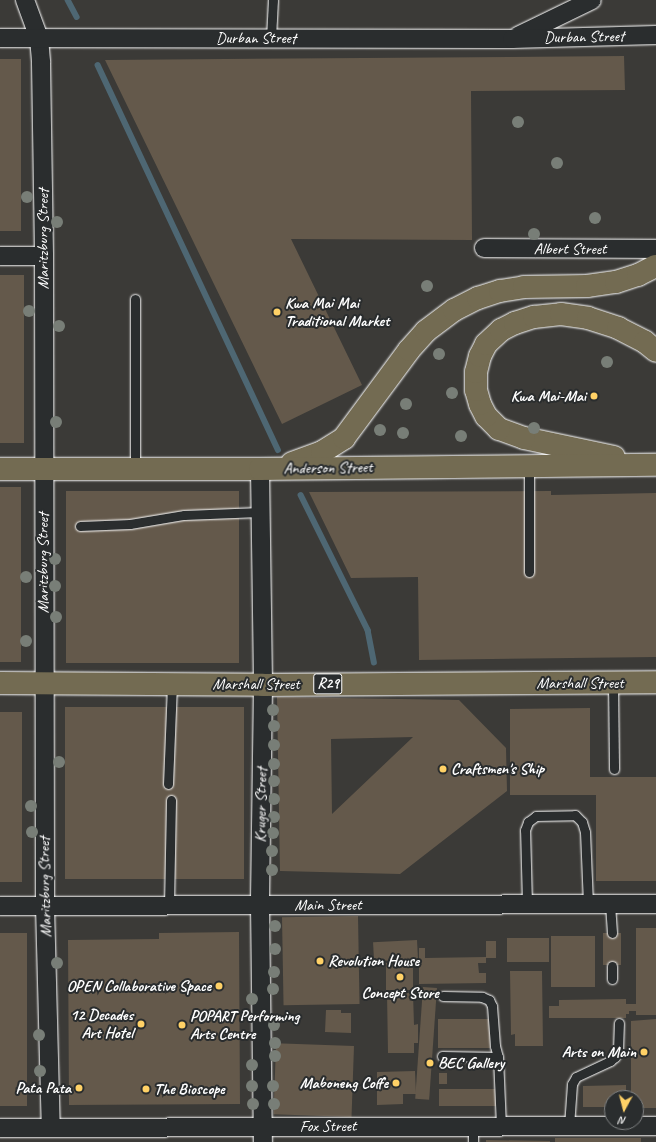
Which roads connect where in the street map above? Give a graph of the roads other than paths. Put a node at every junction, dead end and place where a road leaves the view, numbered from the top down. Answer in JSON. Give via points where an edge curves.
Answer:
{"nodes":[{"id":1,"x":25,"y":0,"type":"edge"},
{"id":2,"x":273,"y":0,"type":"edge"},
{"id":3,"x":592,"y":0,"type":"edge"},
{"id":4,"x":656,"y":35,"type":"edge"},
{"id":5,"x":0,"y":38,"type":"edge"},
{"id":6,"x":39,"y":38,"type":"junction"},
{"id":7,"x":271,"y":38,"type":"junction"},
{"id":8,"x":512,"y":39,"type":"junction"},
{"id":9,"x":484,"y":248,"type":"dead end"},
{"id":10,"x":656,"y":249,"type":"edge"},
{"id":11,"x":0,"y":256,"type":"edge"},
{"id":12,"x":44,"y":256,"type":"junction"},
{"id":13,"x":656,"y":266,"type":"edge"},
{"id":14,"x":135,"y":298,"type":"dead end"},
{"id":15,"x":656,"y":351,"type":"edge"},
{"id":16,"x":652,"y":465,"type":"edge"},
{"id":17,"x":529,"y":466,"type":"junction"},
{"id":18,"x":0,"y":469,"type":"edge"},
{"id":19,"x":135,"y":469,"type":"junction"},
{"id":20,"x":268,"y":469,"type":"junction"},
{"id":21,"x":42,"y":470,"type":"junction"},
{"id":22,"x":260,"y":512,"type":"junction"},
{"id":23,"x":80,"y":526,"type":"dead end"},
{"id":24,"x":529,"y":572,"type":"dead end"},
{"id":25,"x":44,"y":682,"type":"junction"},
{"id":26,"x":656,"y":682,"type":"edge"},
{"id":27,"x":0,"y":683,"type":"edge"},
{"id":28,"x":613,"y":683,"type":"junction"},
{"id":29,"x":172,"y":684,"type":"junction"},
{"id":30,"x":263,"y":684,"type":"junction"},
{"id":31,"x":614,"y":769,"type":"dead end"},
{"id":32,"x":168,"y":784,"type":"dead end"},
{"id":33,"x":172,"y":800,"type":"dead end"},
{"id":34,"x":527,"y":904,"type":"junction"},
{"id":35,"x":588,"y":904,"type":"junction"},
{"id":36,"x":610,"y":904,"type":"junction"},
{"id":37,"x":656,"y":904,"type":"edge"},
{"id":38,"x":169,"y":905,"type":"junction"},
{"id":39,"x":260,"y":905,"type":"junction"},
{"id":40,"x":0,"y":906,"type":"edge"},
{"id":41,"x":44,"y":906,"type":"junction"},
{"id":42,"x":612,"y":933,"type":"dead end"},
{"id":43,"x":612,"y":966,"type":"dead end"},
{"id":44,"x":612,"y":979,"type":"dead end"},
{"id":45,"x":443,"y":996,"type":"dead end"},
{"id":46,"x":619,"y":1023,"type":"dead end"},
{"id":47,"x":442,"y":1056,"type":"dead end"},
{"id":48,"x":498,"y":1057,"type":"junction"},
{"id":49,"x":501,"y":1126,"type":"junction"},
{"id":50,"x":569,"y":1126,"type":"junction"},
{"id":51,"x":656,"y":1126,"type":"edge"},
{"id":52,"x":0,"y":1128,"type":"edge"},
{"id":53,"x":51,"y":1128,"type":"junction"},
{"id":54,"x":262,"y":1134,"type":"edge"},
{"id":55,"x":473,"y":1134,"type":"edge"}],
"edges":[{"from":1,"to":6,"type":"street","name":"Maritzburg Street"},
{"from":2,"to":7,"type":"lane"},
{"from":3,"to":8,"type":"street","name":"Durban Street"},
{"from":4,"to":8,"type":"street","name":"Durban Street"},
{"from":5,"to":6,"type":"street","name":"Durban Street"},
{"from":6,"to":7,"type":"street","name":"Durban Street"},
{"from":6,"to":12,"type":"street","name":"Maritzburg Street"},
{"from":7,"to":8,"type":"street","name":"Durban Street"},
{"from":9,"to":10,"type":"street","name":"Albert Street"},
{"from":11,"to":12,"type":"street"},
{"from":12,"to":21,"type":"street","name":"Maritzburg Street"},
{"from":13,"to":20,"type":"main road","via":[[638,276],[616,282],[587,286],[524,287],[500,291],[454,310],[426,331],[409,350],[344,438],[322,452]]},
{"from":14,"to":19,"type":"lane"},
{"from":15,"to":16,"type":"main road","via":[[645,342],[618,328],[588,318],[561,314],[534,316],[501,330],[486,344],[476,372],[476,390],[480,404],[486,416],[499,429],[524,438]]},
{"from":16,"to":17,"type":"main road","name":"Anderson Street"},
{"from":17,"to":20,"type":"main road","name":"Anderson Street"},
{"from":17,"to":24,"type":"lane"},
{"from":18,"to":21,"type":"main road","name":"Anderson Street"},
{"from":19,"to":20,"type":"main road","name":"Anderson Street"},
{"from":19,"to":21,"type":"main road","name":"Anderson Street"},
{"from":20,"to":22,"type":"street","name":"Kruger Street"},
{"from":21,"to":25,"type":"street","name":"Maritzburg Street"},
{"from":22,"to":23,"type":"lane","via":[[184,515],[130,524]]},
{"from":22,"to":30,"type":"street","name":"Kruger Street"},
{"from":25,"to":27,"type":"main road","name":"Marshall Street","number":"R29"},
{"from":25,"to":29,"type":"main road","name":"Marshall Street","number":"R29"},
{"from":25,"to":41,"type":"street","name":"Maritzburg Street"},
{"from":26,"to":28,"type":"main road","name":"Marshall Street","number":"R29"},
{"from":28,"to":30,"type":"main road","name":"Marshall Street","number":"R29"},
{"from":28,"to":31,"type":"lane"},
{"from":29,"to":30,"type":"main road","name":"Marshall Street","number":"R29"},
{"from":29,"to":32,"type":"lane"},
{"from":30,"to":39,"type":"street","name":"Kruger Street"},
{"from":33,"to":38,"type":"lane"},
{"from":34,"to":35,"type":"street","name":"Main Street"},
{"from":34,"to":35,"type":"lane","via":[[525,830],[528,822],[536,816],[575,815],[582,822],[585,832]]},
{"from":34,"to":39,"type":"street","name":"Main Street"},
{"from":35,"to":36,"type":"street","name":"Main Street"},
{"from":36,"to":37,"type":"street","name":"Main Street"},
{"from":36,"to":42,"type":"lane"},
{"from":38,"to":39,"type":"street","name":"Main Street"},
{"from":38,"to":41,"type":"street","name":"Main Street"},
{"from":39,"to":54,"type":"street","name":"Kruger Street"},
{"from":40,"to":41,"type":"street","name":"Main Street"},
{"from":41,"to":53,"type":"street","name":"Maritzburg Street"},
{"from":43,"to":44,"type":"lane"},
{"from":45,"to":48,"type":"lane","via":[[482,997],[489,1000],[492,1006]]},
{"from":46,"to":50,"type":"lane","via":[[618,1050],[615,1057],[576,1077],[572,1084]]},
{"from":47,"to":48,"type":"lane"},
{"from":48,"to":49,"type":"lane"},
{"from":49,"to":50,"type":"street","name":"Fox Street"},
{"from":49,"to":55,"type":"street","name":"Fox Street"},
{"from":50,"to":51,"type":"street","name":"Fox Street"},
{"from":52,"to":53,"type":"street","name":"Fox Street"},
{"from":53,"to":54,"type":"street","name":"Fox Street"},
{"from":54,"to":55,"type":"street","name":"Fox Street"}]}
